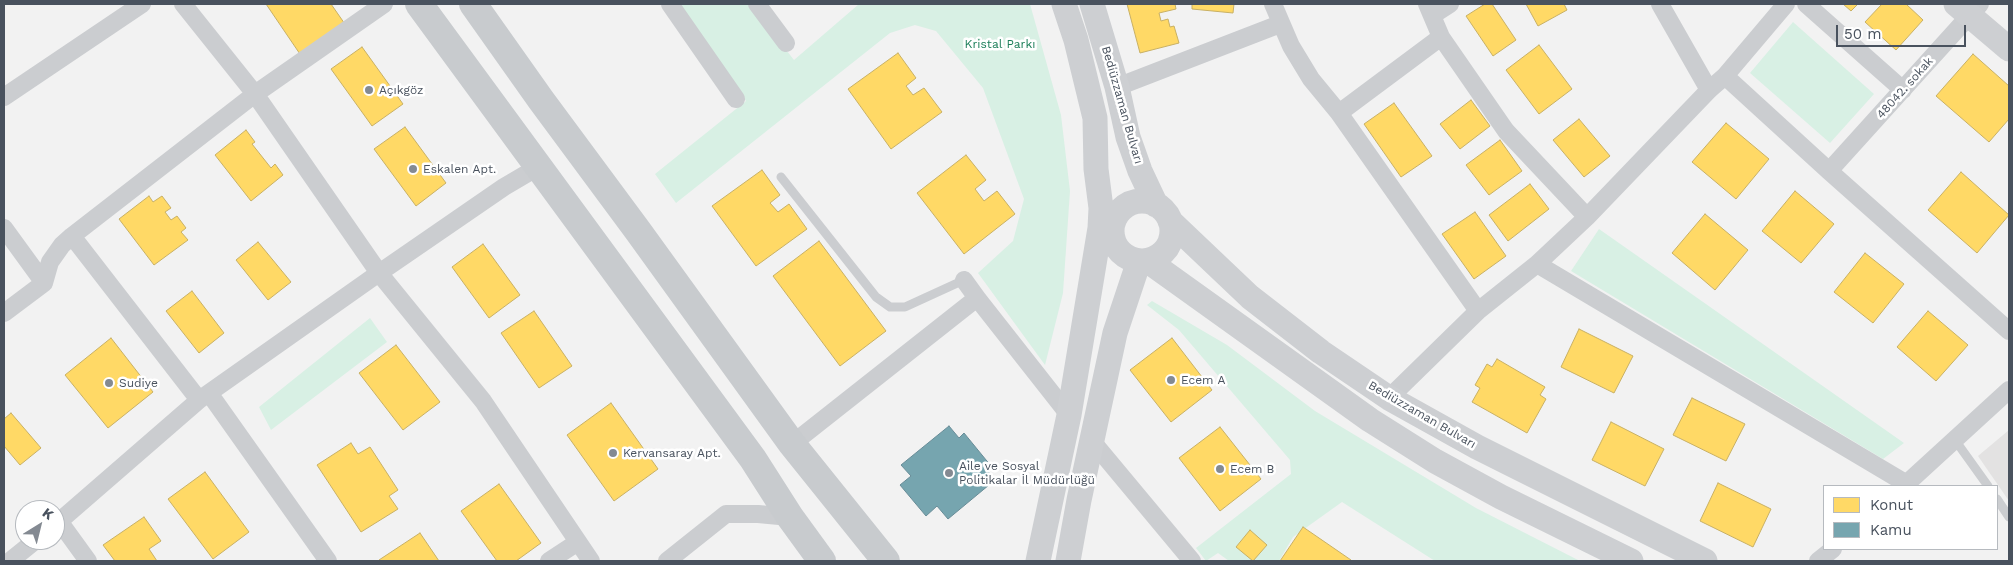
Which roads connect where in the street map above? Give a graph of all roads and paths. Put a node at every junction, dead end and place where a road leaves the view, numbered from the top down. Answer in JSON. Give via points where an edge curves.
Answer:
{"nodes":[{"id":1,"x":142,"y":4,"type":"edge"},
{"id":2,"x":183,"y":4,"type":"edge"},
{"id":3,"x":384,"y":4,"type":"edge"},
{"id":4,"x":419,"y":4,"type":"edge"},
{"id":5,"x":473,"y":4,"type":"edge"},
{"id":6,"x":670,"y":4,"type":"edge"},
{"id":7,"x":757,"y":4,"type":"edge"},
{"id":8,"x":1064,"y":4,"type":"edge"},
{"id":9,"x":1092,"y":4,"type":"edge"},
{"id":10,"x":1273,"y":4,"type":"edge"},
{"id":11,"x":1450,"y":4,"type":"edge"},
{"id":12,"x":1660,"y":4,"type":"edge"},
{"id":13,"x":1786,"y":4,"type":"edge"},
{"id":14,"x":1806,"y":4,"type":"edge"},
{"id":15,"x":1968,"y":8,"type":"edge"},
{"id":16,"x":1430,"y":9,"type":"edge"},
{"id":17,"x":1280,"y":24,"type":"junction"},
{"id":18,"x":1441,"y":37,"type":"junction"},
{"id":19,"x":786,"y":43,"type":"dead end"},
{"id":20,"x":2009,"y":49,"type":"edge"},
{"id":21,"x":1726,"y":76,"type":"junction"},
{"id":22,"x":1117,"y":87,"type":"junction"},
{"id":23,"x":1709,"y":90,"type":"junction"},
{"id":24,"x":1903,"y":90,"type":"junction"},
{"id":25,"x":255,"y":94,"type":"junction"},
{"id":26,"x":4,"y":97,"type":"edge"},
{"id":27,"x":736,"y":99,"type":"dead end"},
{"id":28,"x":1340,"y":114,"type":"junction"},
{"id":29,"x":538,"y":167,"type":"junction"},
{"id":30,"x":1829,"y":171,"type":"junction"},
{"id":31,"x":781,"y":177,"type":"dead end"},
{"id":32,"x":1163,"y":213,"type":"junction"},
{"id":33,"x":1587,"y":217,"type":"junction"},
{"id":34,"x":4,"y":228,"type":"edge"},
{"id":35,"x":72,"y":236,"type":"junction"},
{"id":36,"x":1104,"y":242,"type":"junction"},
{"id":37,"x":1143,"y":261,"type":"junction"},
{"id":38,"x":1536,"y":264,"type":"junction"},
{"id":39,"x":379,"y":274,"type":"junction"},
{"id":40,"x":964,"y":280,"type":"joint"},
{"id":41,"x":44,"y":283,"type":"junction"},
{"id":42,"x":977,"y":298,"type":"junction"},
{"id":43,"x":1478,"y":311,"type":"junction"},
{"id":44,"x":4,"y":313,"type":"edge"},
{"id":45,"x":2009,"y":331,"type":"edge"},
{"id":46,"x":2009,"y":390,"type":"edge"},
{"id":47,"x":204,"y":397,"type":"junction"},
{"id":48,"x":1389,"y":398,"type":"junction"},
{"id":49,"x":1069,"y":415,"type":"junction"},
{"id":50,"x":1955,"y":440,"type":"junction"},
{"id":51,"x":1092,"y":441,"type":"junction"},
{"id":52,"x":792,"y":444,"type":"junction"},
{"id":53,"x":1905,"y":485,"type":"edge"},
{"id":54,"x":1987,"y":485,"type":"edge"},
{"id":55,"x":1998,"y":500,"type":"edge"},
{"id":56,"x":65,"y":516,"type":"edge"},
{"id":57,"x":790,"y":517,"type":"junction"},
{"id":58,"x":2009,"y":517,"type":"edge"},
{"id":59,"x":65,"y":533,"type":"edge"},
{"id":60,"x":578,"y":542,"type":"junction"},
{"id":61,"x":24,"y":550,"type":"edge"},
{"id":62,"x":1832,"y":550,"type":"edge"},
{"id":63,"x":10,"y":561,"type":"edge"},
{"id":64,"x":88,"y":561,"type":"edge"},
{"id":65,"x":328,"y":561,"type":"edge"},
{"id":66,"x":549,"y":561,"type":"edge"},
{"id":67,"x":591,"y":561,"type":"edge"},
{"id":68,"x":666,"y":561,"type":"edge"},
{"id":69,"x":822,"y":561,"type":"edge"},
{"id":70,"x":886,"y":561,"type":"edge"},
{"id":71,"x":1038,"y":561,"type":"edge"},
{"id":72,"x":1068,"y":561,"type":"edge"},
{"id":73,"x":1192,"y":561,"type":"edge"},
{"id":74,"x":1630,"y":561,"type":"edge"},
{"id":75,"x":1705,"y":561,"type":"edge"},
{"id":76,"x":1818,"y":561,"type":"edge"}],
"edges":[{"from":1,"to":26,"type":"street"},
{"from":2,"to":25,"type":"street"},
{"from":3,"to":25,"type":"street"},
{"from":4,"to":29,"type":"main road"},
{"from":5,"to":52,"type":"main road"},
{"from":6,"to":27,"type":"street"},
{"from":7,"to":19,"type":"street"},
{"from":8,"to":36,"type":"street","via":[[1096,118],[1096,169]]},
{"from":9,"to":22,"type":"street","name":"Bediüzzaman Bulvarı"},
{"from":10,"to":17,"type":"street"},
{"from":11,"to":16,"type":"street"},
{"from":12,"to":23,"type":"street"},
{"from":13,"to":21,"type":"street"},
{"from":14,"to":24,"type":"street"},
{"from":15,"to":20,"type":"street"},
{"from":15,"to":24,"type":"street","name":"48042. sokak"},
{"from":16,"to":18,"type":"street"},
{"from":17,"to":22,"type":"street"},
{"from":17,"to":28,"type":"street","via":[[1311,78]]},
{"from":18,"to":28,"type":"street"},
{"from":18,"to":33,"type":"street","via":[[1506,130]]},
{"from":21,"to":23,"type":"street"},
{"from":21,"to":30,"type":"street"},
{"from":22,"to":32,"type":"street","name":"Bediüzzaman Bulvarı","via":[[1140,172]]},
{"from":23,"to":33,"type":"street"},
{"from":24,"to":30,"type":"street","name":"48042. sokak"},
{"from":25,"to":35,"type":"street"},
{"from":25,"to":39,"type":"street"},
{"from":28,"to":43,"type":"street"},
{"from":29,"to":39,"type":"street"},
{"from":29,"to":57,"type":"main road","via":[[753,459]]},
{"from":30,"to":45,"type":"street"},
{"from":31,"to":40,"type":"lane","via":[[876,296],[890,307],[905,307]]},
{"from":32,"to":36,"type":"street","via":[[1147,202],[1130,204],[1116,215]]},
{"from":32,"to":37,"type":"street","via":[[1172,228],[1170,243],[1161,254]]},
{"from":32,"to":48,"type":"street","name":"Bediüzzaman Bulvarı","via":[[1250,297],[1321,352]]},
{"from":33,"to":38,"type":"street"},
{"from":34,"to":41,"type":"street"},
{"from":35,"to":41,"type":"street","via":[[50,262]]},
{"from":35,"to":47,"type":"street"},
{"from":36,"to":37,"type":"street","via":[[1123,255]]},
{"from":36,"to":49,"type":"street"},
{"from":37,"to":51,"type":"street","via":[[1115,332]]},
{"from":37,"to":74,"type":"street","via":[[1370,420],[1427,456]]},
{"from":38,"to":43,"type":"street"},
{"from":38,"to":53,"type":"street"},
{"from":39,"to":47,"type":"street"},
{"from":39,"to":60,"type":"street","via":[[483,401]]},
{"from":40,"to":42,"type":"street"},
{"from":41,"to":44,"type":"street"},
{"from":42,"to":49,"type":"street"},
{"from":42,"to":52,"type":"street"},
{"from":43,"to":48,"type":"street"},
{"from":46,"to":50,"type":"street"},
{"from":47,"to":56,"type":"street"},
{"from":47,"to":65,"type":"street"},
{"from":48,"to":75,"type":"street","name":"Bediüzzaman Bulvarı"},
{"from":49,"to":71,"type":"street"},
{"from":50,"to":53,"type":"street"},
{"from":50,"to":54,"type":"lane"},
{"from":51,"to":72,"type":"street"},
{"from":51,"to":73,"type":"street"},
{"from":52,"to":70,"type":"main road"},
{"from":55,"to":58,"type":"lane"},
{"from":57,"to":68,"type":"street","via":[[726,514]]},
{"from":57,"to":69,"type":"main road"},
{"from":59,"to":64,"type":"street"},
{"from":60,"to":66,"type":"street"},
{"from":60,"to":67,"type":"street"},
{"from":61,"to":63,"type":"street"},
{"from":62,"to":76,"type":"street"}]}
